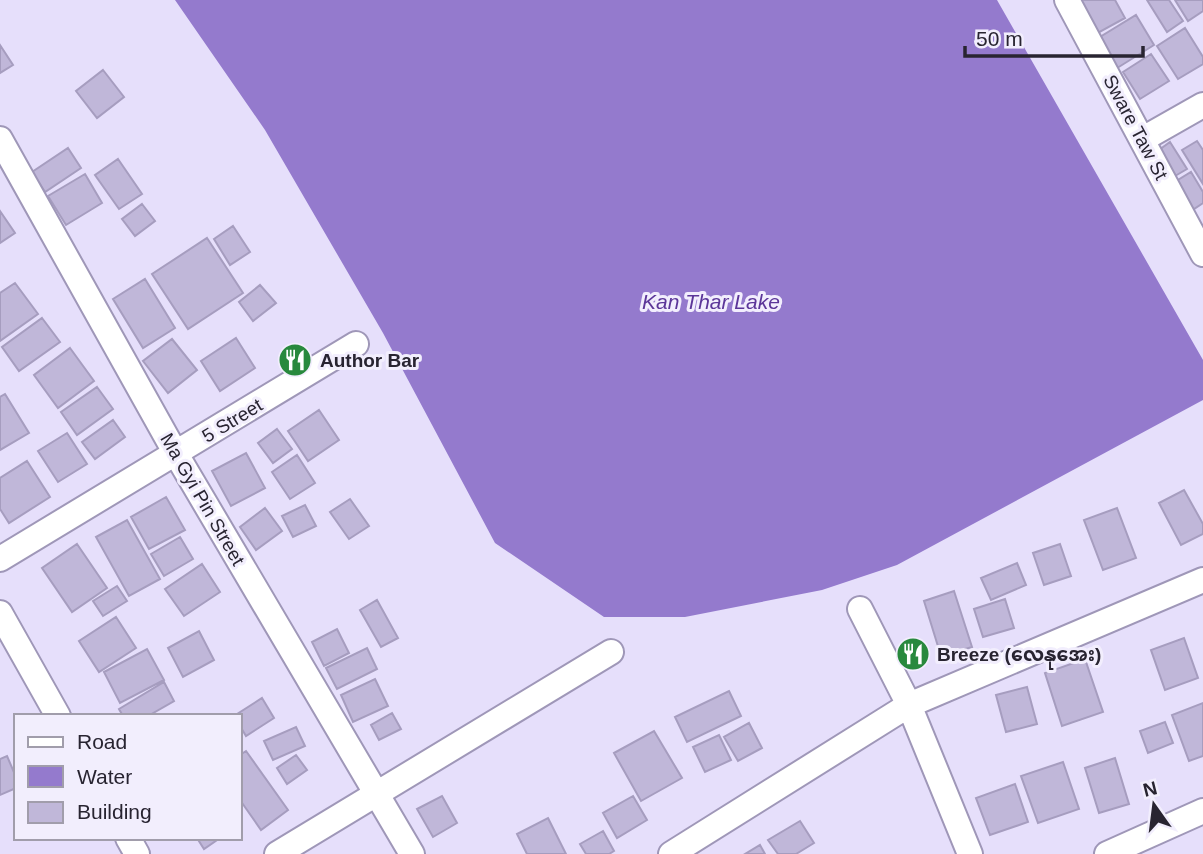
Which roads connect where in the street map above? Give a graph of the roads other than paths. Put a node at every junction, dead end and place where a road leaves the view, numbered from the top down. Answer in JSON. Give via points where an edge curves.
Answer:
{"nodes":[{"id":1,"x":1067,"y":0,"type":"edge"},
{"id":2,"x":1203,"y":105,"type":"edge"},
{"id":3,"x":0,"y":139,"type":"edge"},
{"id":4,"x":1143,"y":139,"type":"junction"},
{"id":5,"x":1203,"y":254,"type":"edge"},
{"id":6,"x":356,"y":344,"type":"dead end"},
{"id":7,"x":176,"y":454,"type":"junction"},
{"id":8,"x":0,"y":559,"type":"edge"},
{"id":9,"x":1203,"y":580,"type":"edge"},
{"id":10,"x":860,"y":609,"type":"dead end"},
{"id":11,"x":0,"y":613,"type":"edge"},
{"id":12,"x":611,"y":652,"type":"dead end"},
{"id":13,"x":909,"y":705,"type":"junction"},
{"id":14,"x":57,"y":714,"type":"edge"},
{"id":15,"x":376,"y":793,"type":"junction"},
{"id":16,"x":1203,"y":811,"type":"edge"},
{"id":17,"x":277,"y":854,"type":"edge"},
{"id":18,"x":412,"y":854,"type":"edge"},
{"id":19,"x":671,"y":854,"type":"edge"},
{"id":20,"x":971,"y":854,"type":"edge"},
{"id":21,"x":1107,"y":854,"type":"edge"}],
"edges":[{"from":1,"to":4,"type":"street","name":"Sware Taw St"},
{"from":2,"to":4,"type":"street"},
{"from":3,"to":7,"type":"street","name":"Ma Gyi Pin Street"},
{"from":4,"to":5,"type":"street","name":"Sware Taw St"},
{"from":6,"to":7,"type":"street","name":"5 Street"},
{"from":7,"to":8,"type":"street","name":"5 Street"},
{"from":7,"to":15,"type":"street","name":"Ma Gyi Pin Street"},
{"from":9,"to":13,"type":"street"},
{"from":10,"to":13,"type":"street"},
{"from":11,"to":14,"type":"street"},
{"from":12,"to":15,"type":"street"},
{"from":13,"to":19,"type":"street"},
{"from":13,"to":20,"type":"street"},
{"from":15,"to":17,"type":"street"},
{"from":15,"to":18,"type":"street","name":"Ma Gyi Pin Street"},
{"from":16,"to":21,"type":"street"}]}
